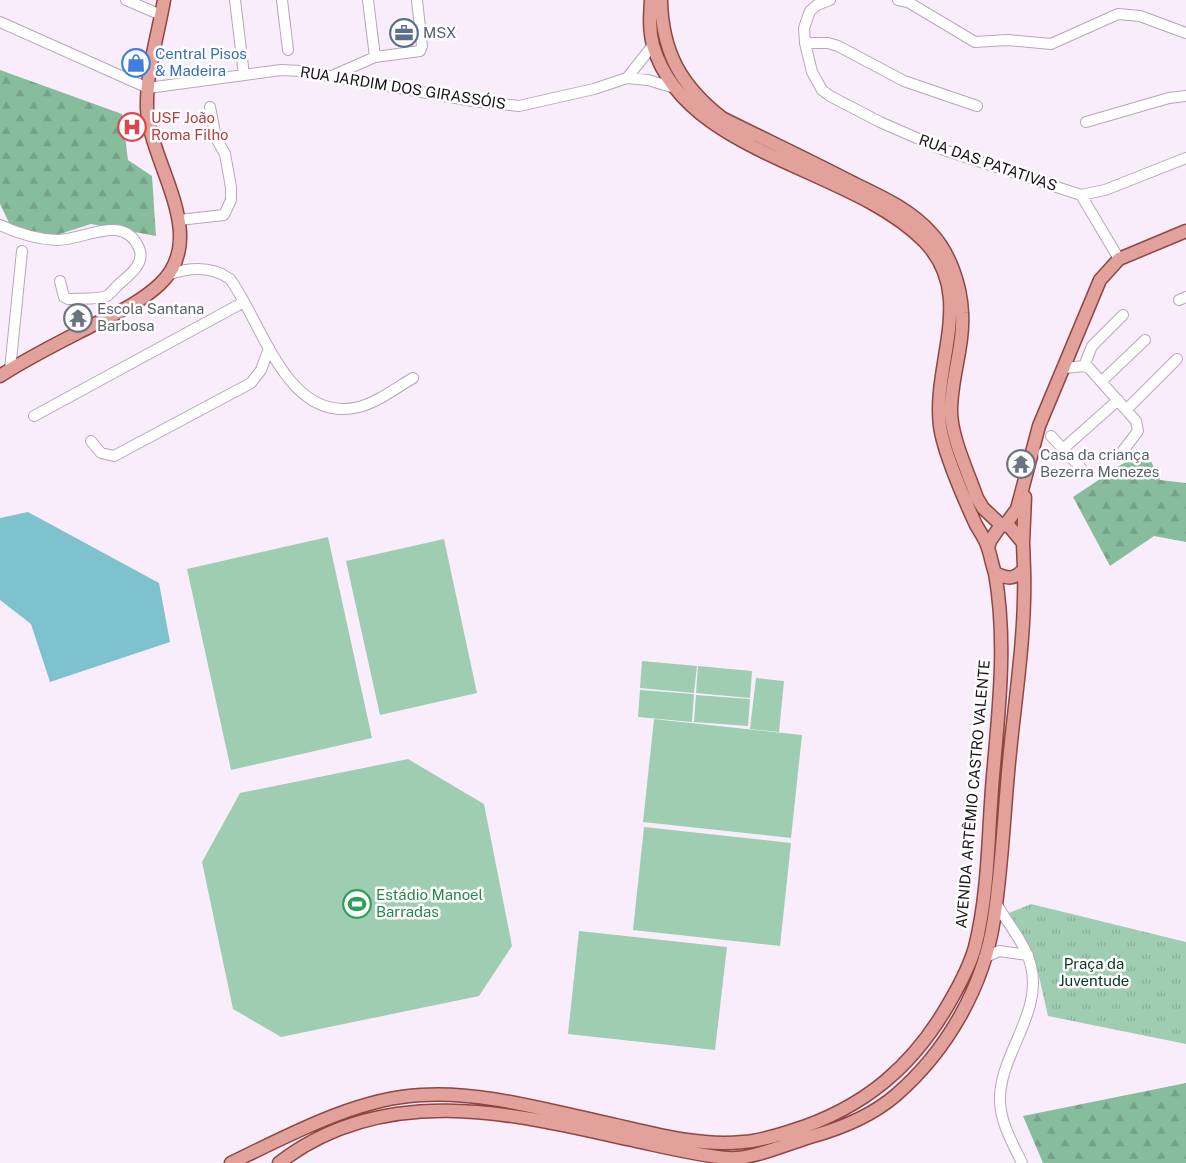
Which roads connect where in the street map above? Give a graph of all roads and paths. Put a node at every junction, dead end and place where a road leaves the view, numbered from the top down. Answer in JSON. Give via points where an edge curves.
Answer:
{"nodes":[{"id":1,"x":126,"y":0,"type":"edge"},
{"id":2,"x":164,"y":0,"type":"edge"},
{"id":3,"x":235,"y":0,"type":"edge"},
{"id":4,"x":282,"y":0,"type":"edge"},
{"id":5,"x":368,"y":0,"type":"edge"},
{"id":6,"x":417,"y":0,"type":"edge"},
{"id":7,"x":651,"y":0,"type":"edge"},
{"id":8,"x":660,"y":0,"type":"edge"},
{"id":9,"x":830,"y":0,"type":"edge"},
{"id":10,"x":898,"y":0,"type":"edge"},
{"id":11,"x":161,"y":15,"type":"junction"},
{"id":12,"x":0,"y":22,"type":"edge"},
{"id":13,"x":1185,"y":31,"type":"edge"},
{"id":14,"x":805,"y":42,"type":"junction"},
{"id":15,"x":653,"y":45,"type":"junction"},
{"id":16,"x":288,"y":50,"type":"dead end"},
{"id":17,"x":375,"y":57,"type":"junction"},
{"id":18,"x":244,"y":75,"type":"junction"},
{"id":19,"x":334,"y":75,"type":"junction"},
{"id":20,"x":627,"y":78,"type":"junction"},
{"id":21,"x":148,"y":88,"type":"junction"},
{"id":22,"x":675,"y":88,"type":"junction"},
{"id":23,"x":1186,"y":96,"type":"edge"},
{"id":24,"x":977,"y":106,"type":"dead end"},
{"id":25,"x":210,"y":107,"type":"dead end"},
{"id":26,"x":1086,"y":122,"type":"dead end"},
{"id":27,"x":1186,"y":158,"type":"edge"},
{"id":28,"x":1081,"y":195,"type":"junction"},
{"id":29,"x":179,"y":220,"type":"junction"},
{"id":30,"x":0,"y":226,"type":"edge"},
{"id":31,"x":1186,"y":231,"type":"edge"},
{"id":32,"x":22,"y":251,"type":"dead end"},
{"id":33,"x":1119,"y":260,"type":"junction"},
{"id":34,"x":170,"y":274,"type":"junction"},
{"id":35,"x":60,"y":280,"type":"dead end"},
{"id":36,"x":244,"y":302,"type":"junction"},
{"id":37,"x":1123,"y":315,"type":"dead end"},
{"id":38,"x":1145,"y":340,"type":"dead end"},
{"id":39,"x":269,"y":348,"type":"junction"},
{"id":40,"x":1177,"y":359,"type":"dead end"},
{"id":41,"x":1084,"y":366,"type":"junction"},
{"id":42,"x":1064,"y":368,"type":"junction"},
{"id":43,"x":5,"y":373,"type":"edge"},
{"id":44,"x":413,"y":378,"type":"dead end"},
{"id":45,"x":1102,"y":381,"type":"junction"},
{"id":46,"x":1118,"y":400,"type":"junction"},
{"id":47,"x":1126,"y":410,"type":"junction"},
{"id":48,"x":34,"y":416,"type":"dead end"},
{"id":49,"x":1051,"y":436,"type":"dead end"},
{"id":50,"x":90,"y":441,"type":"dead end"},
{"id":51,"x":1063,"y":449,"type":"junction"},
{"id":52,"x":1122,"y":452,"type":"dead end"},
{"id":53,"x":1082,"y":469,"type":"dead end"},
{"id":54,"x":1025,"y":477,"type":"junction"},
{"id":55,"x":1003,"y":525,"type":"junction"},
{"id":56,"x":1023,"y":542,"type":"junction"},
{"id":57,"x":988,"y":548,"type":"junction"},
{"id":58,"x":1024,"y":569,"type":"junction"},
{"id":59,"x":995,"y":573,"type":"junction"},
{"id":60,"x":996,"y":903,"type":"junction"},
{"id":61,"x":1028,"y":956,"type":"junction"},
{"id":62,"x":984,"y":958,"type":"junction"},
{"id":63,"x":305,"y":1145,"type":"junction"},
{"id":64,"x":736,"y":1160,"type":"edge"},
{"id":65,"x":231,"y":1163,"type":"edge"},
{"id":66,"x":278,"y":1163,"type":"edge"},
{"id":67,"x":288,"y":1163,"type":"edge"},
{"id":68,"x":1022,"y":1163,"type":"edge"}],
"edges":[{"from":1,"to":11,"type":"street"},
{"from":2,"to":11,"type":"main road"},
{"from":3,"to":18,"type":"street"},
{"from":4,"to":16,"type":"street"},
{"from":5,"to":17,"type":"street"},
{"from":6,"to":17,"type":"street","via":[[420,51]]},
{"from":7,"to":15,"type":"main road"},
{"from":8,"to":55,"type":"main road","via":[[661,22],[671,57],[684,82],[706,106],[722,118],[896,205],[932,233],[956,279],[962,314],[951,411],[954,430],[977,498],[983,508]]},
{"from":9,"to":14,"type":"street","via":[[810,11],[804,28]]},
{"from":10,"to":13,"type":"street","via":[[908,2],[975,42],[1007,40],[1051,44],[1118,14],[1140,16]]},
{"from":11,"to":21,"type":"main road"},
{"from":12,"to":21,"type":"street"},
{"from":14,"to":24,"type":"street","via":[[838,46],[904,81]]},
{"from":14,"to":28,"type":"street","name":"RUA DAS PATATIVAS","via":[[817,82],[830,96],[944,150]]},
{"from":15,"to":20,"type":"street"},
{"from":15,"to":22,"type":"main road"},
{"from":17,"to":19,"type":"street"},
{"from":18,"to":19,"type":"street","name":"RUA JARDIM DOS GIRASSÓIS","via":[[281,70]]},
{"from":18,"to":21,"type":"street","name":"RUA JARDIM DOS GIRASSÓIS"},
{"from":19,"to":20,"type":"street","name":"RUA JARDIM DOS GIRASSÓIS","via":[[474,101],[519,106]]},
{"from":20,"to":22,"type":"street","name":"RUA JARDIM DOS GIRASSÓIS"},
{"from":21,"to":29,"type":"main road","via":[[152,136]]},
{"from":22,"to":57,"type":"main road","via":[[691,107],[724,132],[879,207],[925,242],[940,265],[951,299],[952,317],[940,396],[940,426],[972,515]]},
{"from":23,"to":26,"type":"street"},
{"from":25,"to":29,"type":"street","via":[[216,138],[226,154],[231,200],[224,215]]},
{"from":27,"to":28,"type":"street","via":[[1105,190]]},
{"from":28,"to":33,"type":"street"},
{"from":29,"to":34,"type":"main road","via":[[179,246]]},
{"from":30,"to":35,"type":"street","via":[[56,240],[113,229],[135,240],[141,258],[106,296],[68,299],[64,297]]},
{"from":31,"to":33,"type":"main road"},
{"from":32,"to":43,"type":"street"},
{"from":33,"to":42,"type":"main road","via":[[1106,272],[1092,295]]},
{"from":34,"to":36,"type":"street","via":[[198,269],[221,273],[230,280]]},
{"from":34,"to":43,"type":"main road","via":[[137,302]]},
{"from":36,"to":39,"type":"street"},
{"from":36,"to":48,"type":"street"},
{"from":37,"to":41,"type":"street","via":[[1092,346]]},
{"from":38,"to":45,"type":"street"},
{"from":39,"to":44,"type":"street","via":[[296,388],[330,407],[359,407]]},
{"from":39,"to":50,"type":"street","via":[[251,383],[114,456],[105,456]]},
{"from":40,"to":47,"type":"street"},
{"from":41,"to":42,"type":"street"},
{"from":41,"to":45,"type":"street"},
{"from":42,"to":54,"type":"main road","via":[[1039,426]]},
{"from":45,"to":46,"type":"street"},
{"from":46,"to":47,"type":"street"},
{"from":46,"to":51,"type":"street"},
{"from":47,"to":52,"type":"street","via":[[1136,421],[1138,431]]},
{"from":49,"to":51,"type":"street"},
{"from":51,"to":53,"type":"street"},
{"from":54,"to":55,"type":"main road","via":[[1017,509]]},
{"from":54,"to":56,"type":"main road"},
{"from":55,"to":56,"type":"main road","via":[[1015,530]]},
{"from":55,"to":57,"type":"main road"},
{"from":56,"to":58,"type":"main road"},
{"from":57,"to":59,"type":"main road"},
{"from":58,"to":59,"type":"main road","via":[[1010,578]]},
{"from":58,"to":60,"type":"main road","via":[[1021,649]]},
{"from":59,"to":65,"type":"main road","name":"AVENIDA ARTÊMIO CASTRO VALENTE","via":[[1002,628],[1000,707],[975,946],[965,975],[925,1042],[875,1092],[816,1123],[760,1140],[708,1144],[528,1106],[480,1098],[421,1095],[359,1107]]},
{"from":60,"to":61,"type":"street"},
{"from":60,"to":62,"type":"main road"},
{"from":61,"to":62,"type":"street","via":[[999,951]]},
{"from":61,"to":68,"type":"street","via":[[1034,990],[1000,1092],[1003,1121]]},
{"from":62,"to":64,"type":"main road","via":[[977,982],[954,1028],[926,1064],[896,1094],[876,1109],[825,1133]]},
{"from":63,"to":64,"type":"main road","via":[[347,1126],[386,1114],[452,1109],[561,1124]]},
{"from":63,"to":66,"type":"main road"},
{"from":63,"to":67,"type":"main road"}]}
